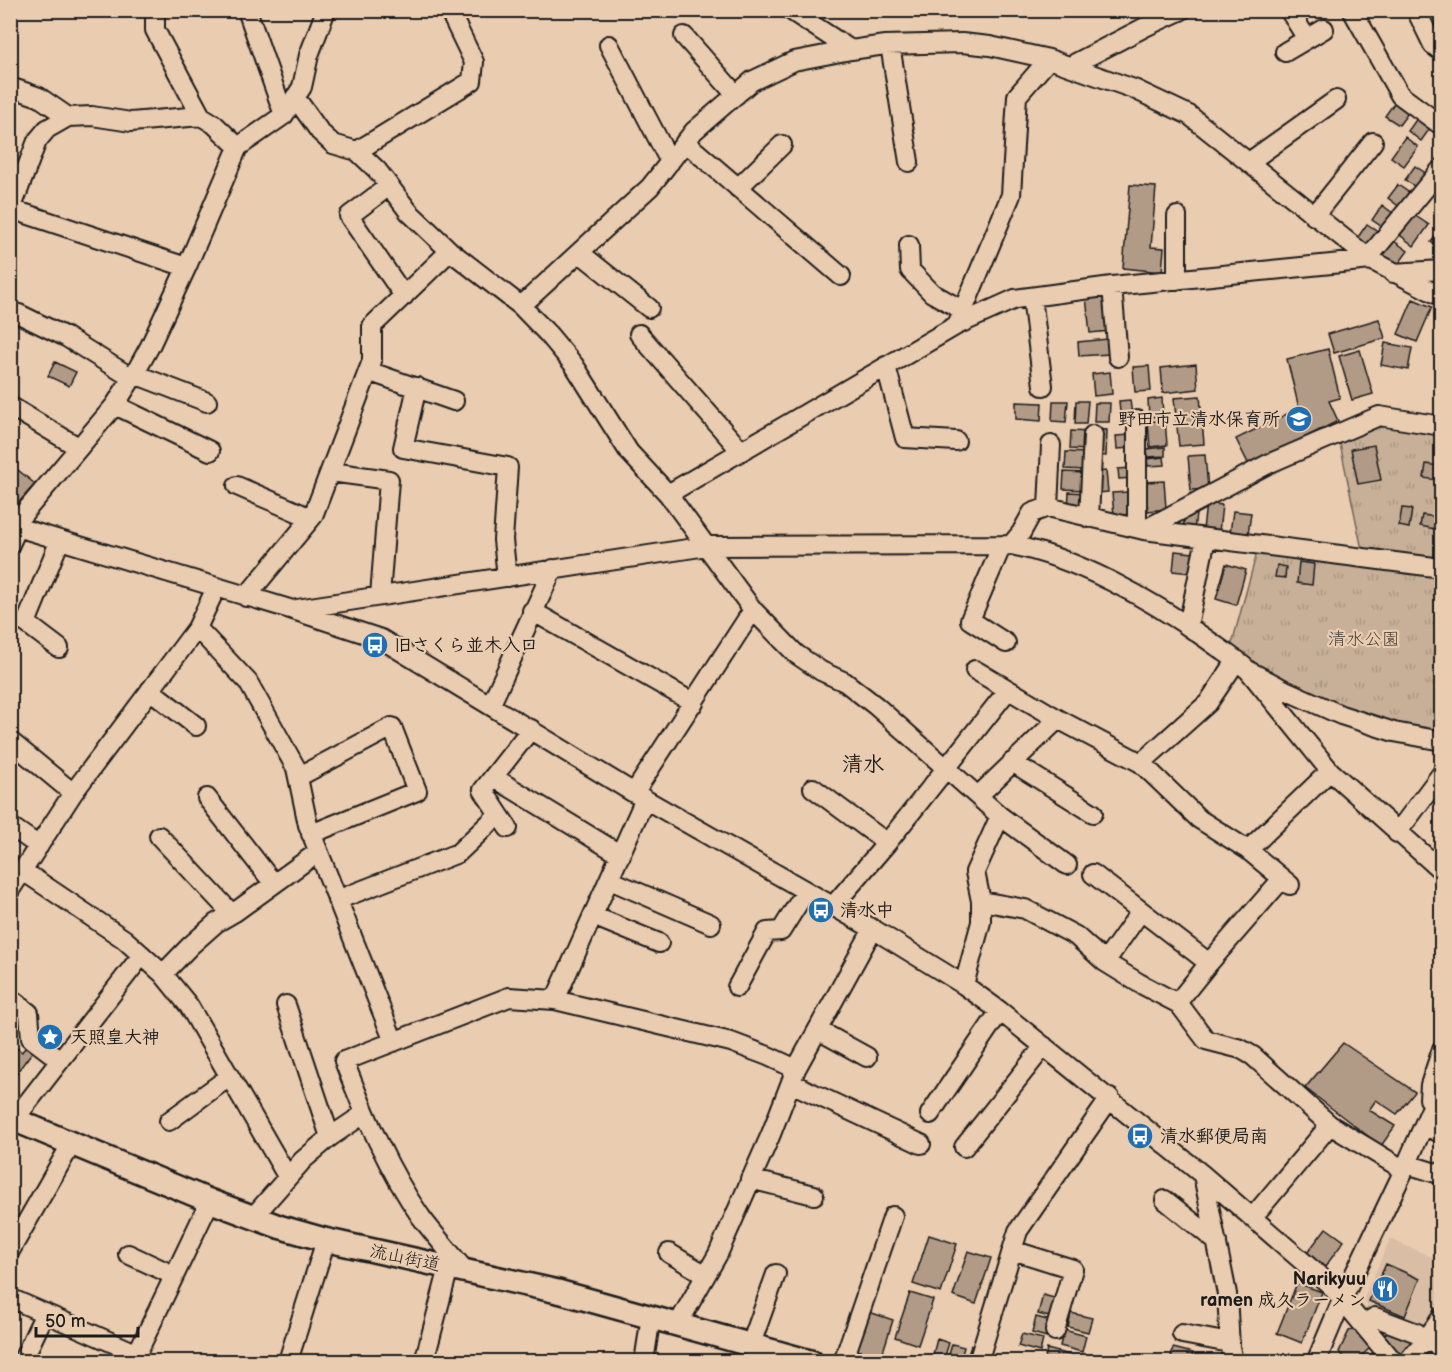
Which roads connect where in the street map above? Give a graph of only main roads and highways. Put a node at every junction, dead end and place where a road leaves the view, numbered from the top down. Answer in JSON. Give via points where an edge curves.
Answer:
{"nodes":[{"id":1,"x":12,"y":1119,"type":"edge"},
{"id":2,"x":812,"y":1362,"type":"edge"}],
"edges":[{"from":1,"to":2,"type":"main road","name":"流山街道","via":[[210,1201],[326,1240],[560,1292]]}]}
